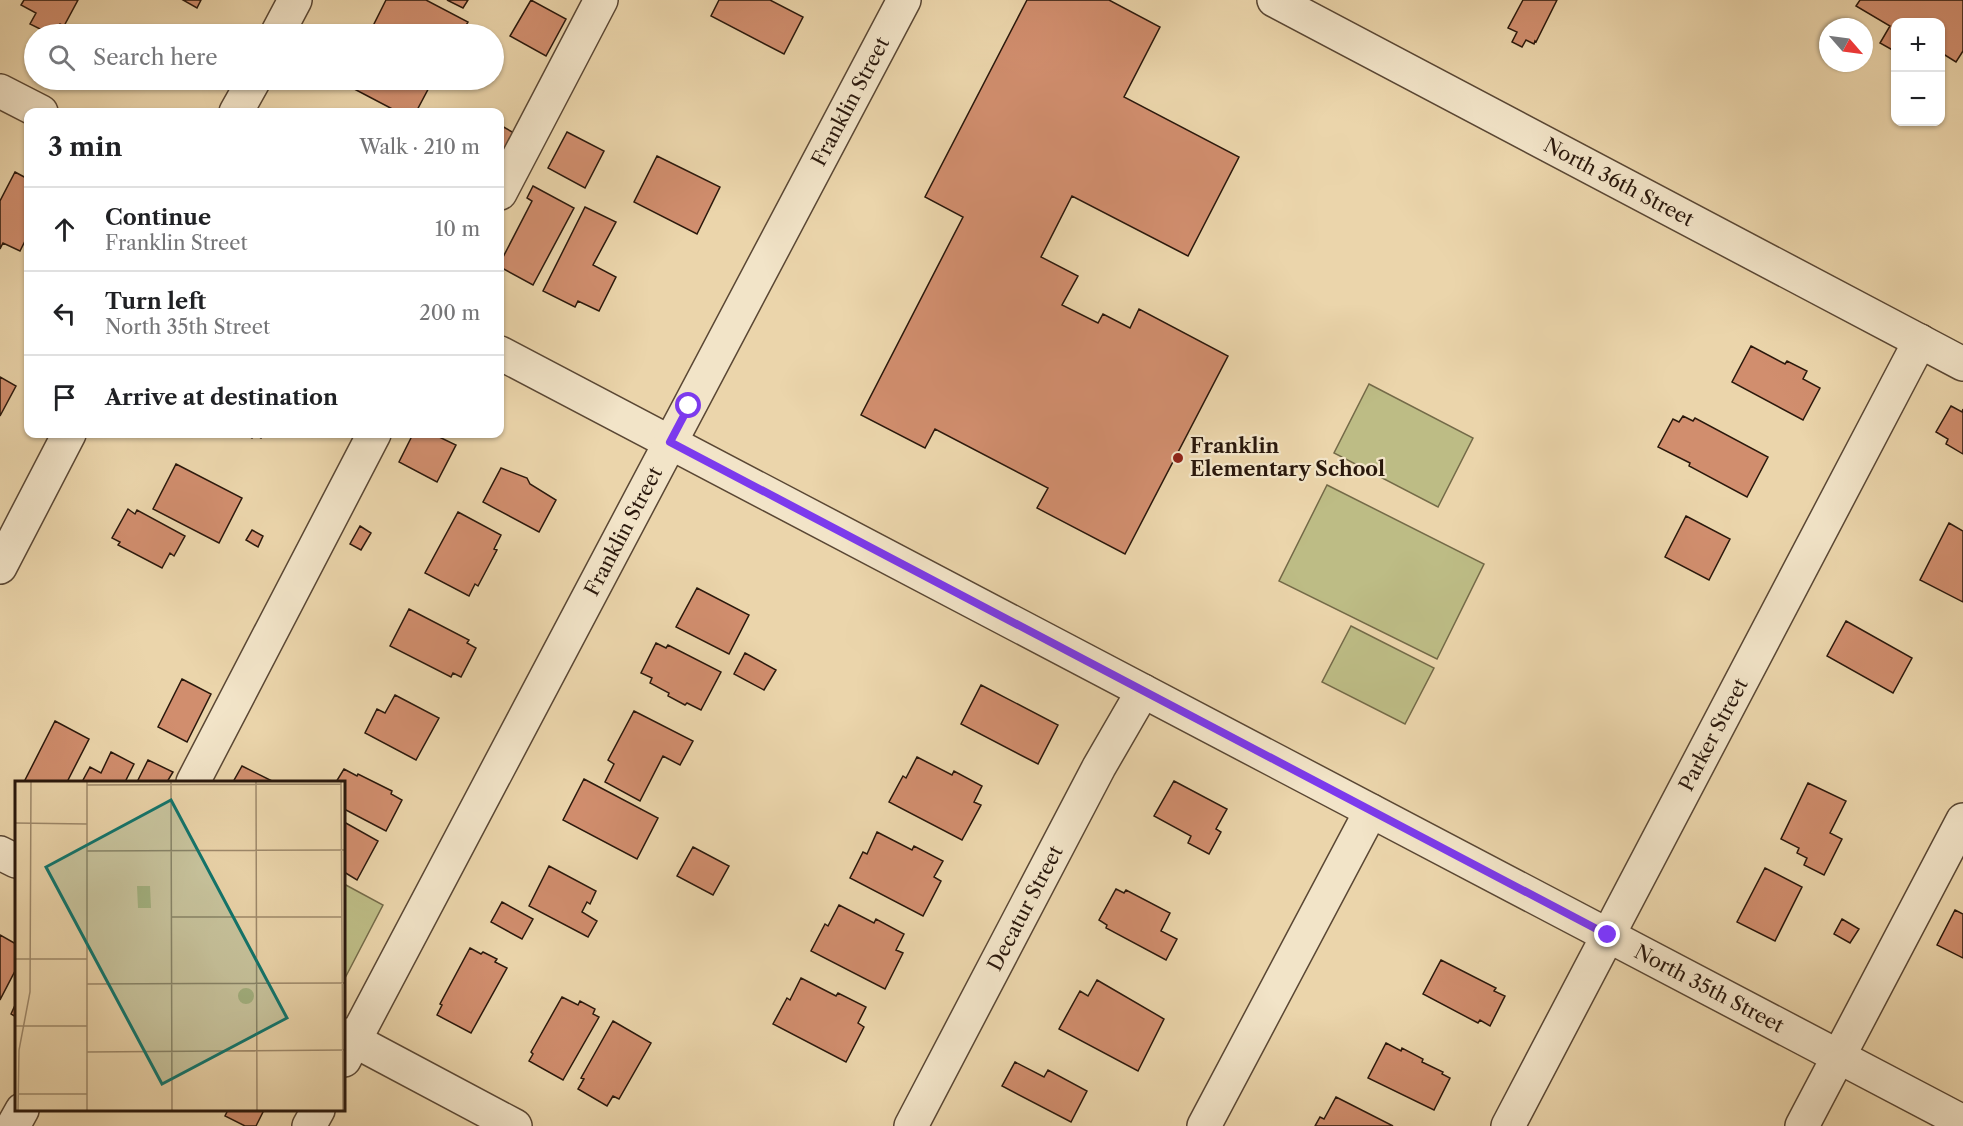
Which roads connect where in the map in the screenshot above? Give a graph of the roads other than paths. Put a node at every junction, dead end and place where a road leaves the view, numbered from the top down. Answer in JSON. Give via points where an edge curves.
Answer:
{"nodes":[{"id":1,"x":295,"y":0,"type":"edge"},
{"id":2,"x":601,"y":0,"type":"edge"},
{"id":3,"x":904,"y":0,"type":"edge"},
{"id":4,"x":1274,"y":0,"type":"edge"},
{"id":5,"x":282,"y":24,"type":"edge"},
{"id":6,"x":248,"y":90,"type":"edge"},
{"id":7,"x":0,"y":91,"type":"edge"},
{"id":8,"x":33,"y":108,"type":"edge"},
{"id":9,"x":238,"y":108,"type":"edge"},
{"id":10,"x":504,"y":185,"type":"edge"},
{"id":11,"x":1920,"y":341,"type":"junction"},
{"id":12,"x":504,"y":355,"type":"edge"},
{"id":13,"x":1963,"y":364,"type":"edge"},
{"id":14,"x":67,"y":438,"type":"edge"},
{"id":15,"x":372,"y":438,"type":"edge"},
{"id":16,"x":670,"y":442,"type":"junction"},
{"id":17,"x":0,"y":567,"type":"edge"},
{"id":18,"x":1143,"y":691,"type":"junction"},
{"id":19,"x":194,"y":781,"type":"edge"},
{"id":20,"x":1371,"y":811,"type":"junction"},
{"id":21,"x":1963,"y":820,"type":"edge"},
{"id":22,"x":0,"y":853,"type":"edge"},
{"id":23,"x":15,"y":860,"type":"edge"},
{"id":24,"x":1608,"y":935,"type":"junction"},
{"id":25,"x":347,"y":1045,"type":"edge"},
{"id":26,"x":1839,"y":1056,"type":"junction"},
{"id":27,"x":21,"y":1111,"type":"edge"},
{"id":28,"x":317,"y":1111,"type":"edge"},
{"id":29,"x":1963,"y":1122,"type":"edge"},
{"id":30,"x":13,"y":1126,"type":"edge"},
{"id":31,"x":309,"y":1126,"type":"edge"},
{"id":32,"x":515,"y":1126,"type":"edge"},
{"id":33,"x":911,"y":1126,"type":"edge"},
{"id":34,"x":1204,"y":1126,"type":"edge"},
{"id":35,"x":1508,"y":1126,"type":"edge"},
{"id":36,"x":1802,"y":1126,"type":"edge"}],
"edges":[{"from":1,"to":5,"type":"street"},
{"from":2,"to":10,"type":"street"},
{"from":3,"to":16,"type":"street","name":"Franklin Street"},
{"from":4,"to":11,"type":"street","name":"North 36th Street"},
{"from":6,"to":9,"type":"street"},
{"from":7,"to":8,"type":"street"},
{"from":11,"to":13,"type":"street","name":"North 36th Street"},
{"from":11,"to":24,"type":"street","name":"Parker Street"},
{"from":12,"to":16,"type":"street","name":"North 35th Street"},
{"from":14,"to":17,"type":"street"},
{"from":15,"to":19,"type":"street"},
{"from":16,"to":18,"type":"street","name":"North 35th Street"},
{"from":16,"to":25,"type":"street","name":"Franklin Street"},
{"from":18,"to":20,"type":"street","name":"North 35th Street"},
{"from":18,"to":33,"type":"street","name":"Decatur Street","via":[[1099,767]]},
{"from":20,"to":24,"type":"street","name":"North 35th Street"},
{"from":20,"to":34,"type":"street"},
{"from":21,"to":26,"type":"street"},
{"from":22,"to":23,"type":"street"},
{"from":24,"to":26,"type":"street","name":"North 35th Street"},
{"from":24,"to":35,"type":"street","name":"Parker Street"},
{"from":25,"to":32,"type":"street"},
{"from":26,"to":29,"type":"street","name":"North 35th Street"},
{"from":26,"to":36,"type":"street"},
{"from":27,"to":30,"type":"street"},
{"from":28,"to":31,"type":"street"}]}
